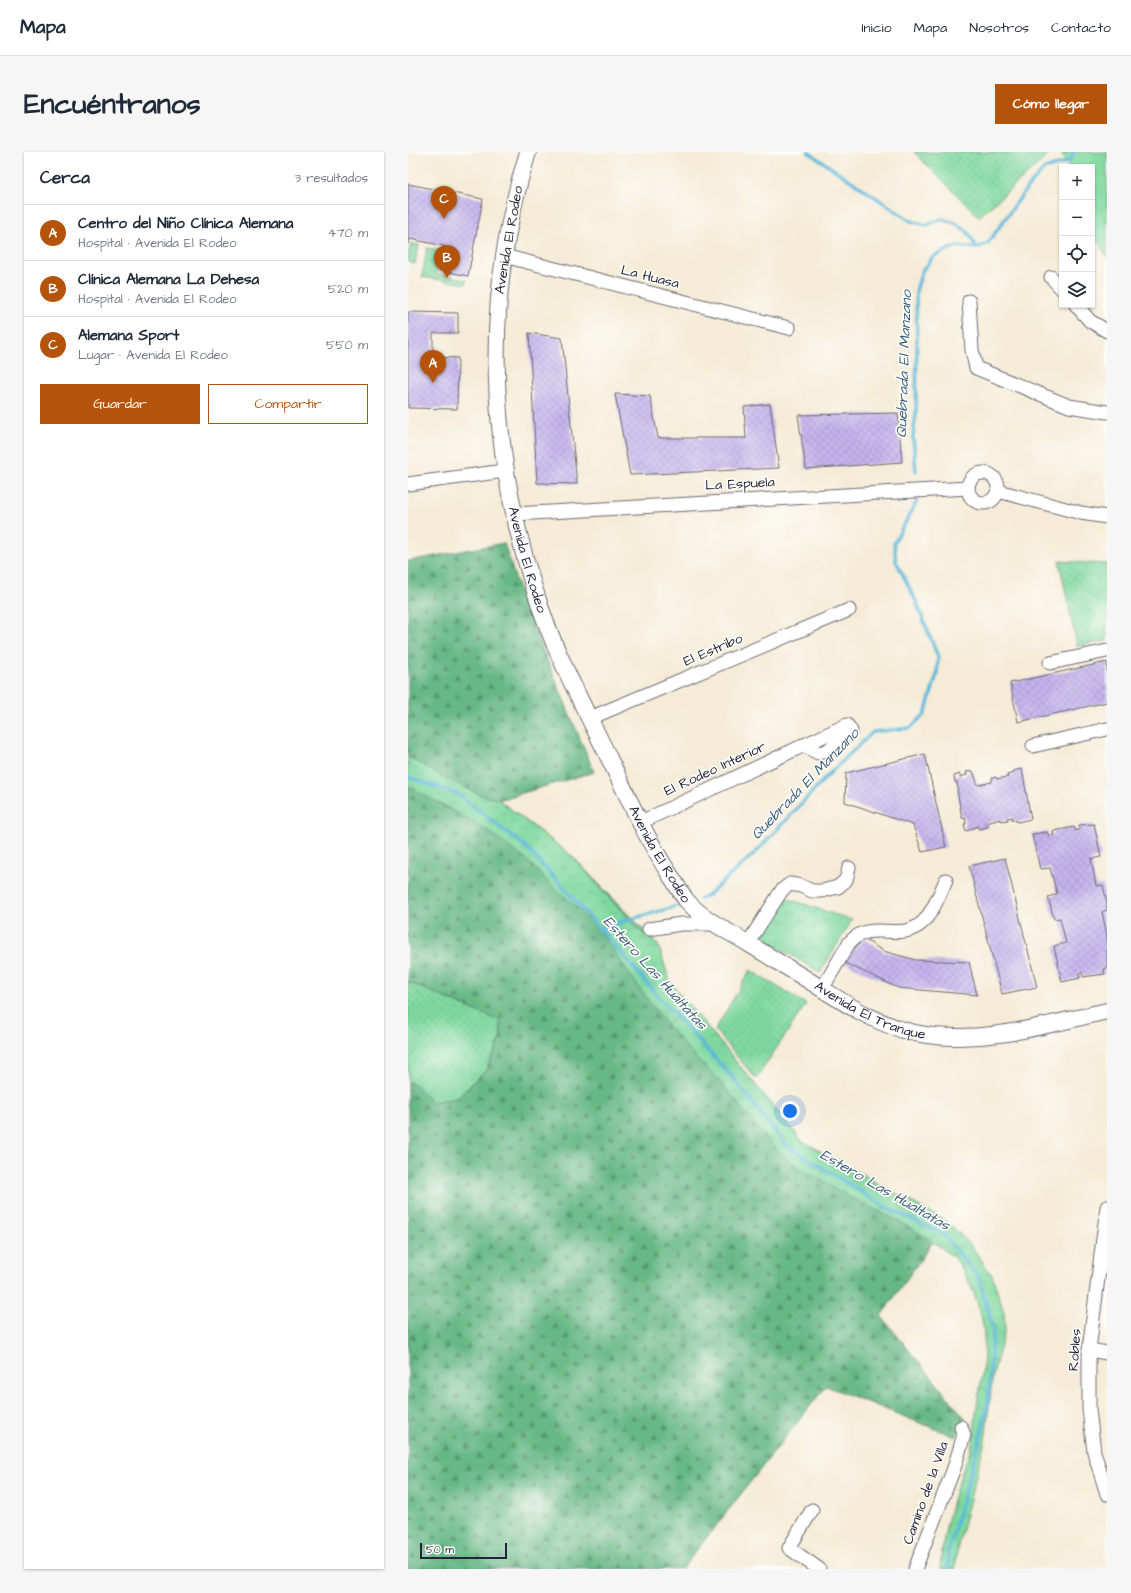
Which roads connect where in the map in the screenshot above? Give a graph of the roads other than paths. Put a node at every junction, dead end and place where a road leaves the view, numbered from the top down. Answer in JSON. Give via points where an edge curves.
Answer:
{"nodes":[{"id":1,"x":528,"y":152,"type":"edge"},
{"id":2,"x":504,"y":256,"type":"junction"},
{"id":3,"x":1051,"y":277,"type":"dead end"},
{"id":4,"x":1059,"y":286,"type":"edge"},
{"id":5,"x":969,"y":301,"type":"dead end"},
{"id":6,"x":1079,"y":308,"type":"edge"},
{"id":7,"x":789,"y":328,"type":"dead end"},
{"id":8,"x":1107,"y":331,"type":"edge"},
{"id":9,"x":1107,"y":412,"type":"edge"},
{"id":10,"x":505,"y":471,"type":"junction"},
{"id":11,"x":408,"y":484,"type":"edge"},
{"id":12,"x":968,"y":488,"type":"junction"},
{"id":13,"x":998,"y":491,"type":"junction"},
{"id":14,"x":515,"y":514,"type":"junction"},
{"id":15,"x":1107,"y":517,"type":"edge"},
{"id":16,"x":849,"y":610,"type":"dead end"},
{"id":17,"x":1107,"y":651,"type":"edge"},
{"id":18,"x":1050,"y":663,"type":"dead end"},
{"id":19,"x":590,"y":718,"type":"junction"},
{"id":20,"x":1107,"y":729,"type":"edge"},
{"id":21,"x":804,"y":745,"type":"dead end"},
{"id":22,"x":1034,"y":746,"type":"dead end"},
{"id":23,"x":641,"y":822,"type":"junction"},
{"id":24,"x":850,"y":868,"type":"dead end"},
{"id":25,"x":946,"y":880,"type":"dead end"},
{"id":26,"x":714,"y":924,"type":"junction"},
{"id":27,"x":649,"y":929,"type":"dead end"},
{"id":28,"x":748,"y":943,"type":"junction"},
{"id":29,"x":822,"y":989,"type":"junction"},
{"id":30,"x":1107,"y":1011,"type":"edge"},
{"id":31,"x":1107,"y":1207,"type":"edge"},
{"id":32,"x":1089,"y":1350,"type":"junction"},
{"id":33,"x":1107,"y":1354,"type":"edge"},
{"id":34,"x":961,"y":1426,"type":"dead end"},
{"id":35,"x":1107,"y":1494,"type":"edge"},
{"id":36,"x":812,"y":1510,"type":"dead end"},
{"id":37,"x":820,"y":1569,"type":"edge"},
{"id":38,"x":915,"y":1569,"type":"edge"}],
"edges":[{"from":1,"to":2,"type":"street","name":"Avenida El Rodeo"},
{"from":2,"to":7,"type":"street","name":"La Huasa"},
{"from":2,"to":10,"type":"street","name":"Avenida El Rodeo","via":[[498,294],[496,358],[500,434]]},
{"from":3,"to":4,"type":"street"},
{"from":5,"to":9,"type":"street","via":[[972,350],[976,368],[1069,406]]},
{"from":6,"to":8,"type":"street","via":[[1090,321]]},
{"from":10,"to":11,"type":"street"},
{"from":10,"to":14,"type":"street","name":"Avenida El Rodeo"},
{"from":12,"to":13,"type":"street","via":[[972,497],[981,502],[991,501]]},
{"from":12,"to":13,"type":"street","via":[[972,478],[986,473],[995,478]]},
{"from":12,"to":14,"type":"street","name":"La Espuela"},
{"from":13,"to":15,"type":"street","via":[[1081,513]]},
{"from":14,"to":19,"type":"street","name":"Avenida El Rodeo","via":[[543,614]]},
{"from":16,"to":19,"type":"street","name":"El Estribo"},
{"from":17,"to":18,"type":"street"},
{"from":19,"to":23,"type":"street","name":"Avenida El Rodeo"},
{"from":20,"to":22,"type":"street"},
{"from":21,"to":23,"type":"street","name":"El Rodeo Interior"},
{"from":23,"to":26,"type":"street","name":"Avenida El Rodeo","via":[[687,901]]},
{"from":24,"to":28,"type":"street","via":[[846,880],[838,887],[812,891],[790,884],[782,890]]},
{"from":25,"to":29,"type":"street","via":[[928,916],[918,926],[896,932],[870,930],[853,938]]},
{"from":26,"to":27,"type":"street","name":"Avenida El Tranque","via":[[680,924]]},
{"from":26,"to":28,"type":"street","name":"Avenida El Tranque"},
{"from":28,"to":29,"type":"street","name":"Avenida El Tranque"},
{"from":29,"to":30,"type":"street","name":"Avenida El Tranque","via":[[881,1022],[906,1031],[939,1037],[992,1035]]},
{"from":31,"to":32,"type":"street","name":"Robles"},
{"from":32,"to":33,"type":"street"},
{"from":32,"to":35,"type":"street","name":"Robles","via":[[1091,1431],[1094,1452]]},
{"from":34,"to":38,"type":"street","name":"Camino de la Villa","via":[[964,1435],[954,1468]]},
{"from":36,"to":37,"type":"street","via":[[789,1548]]}]}
